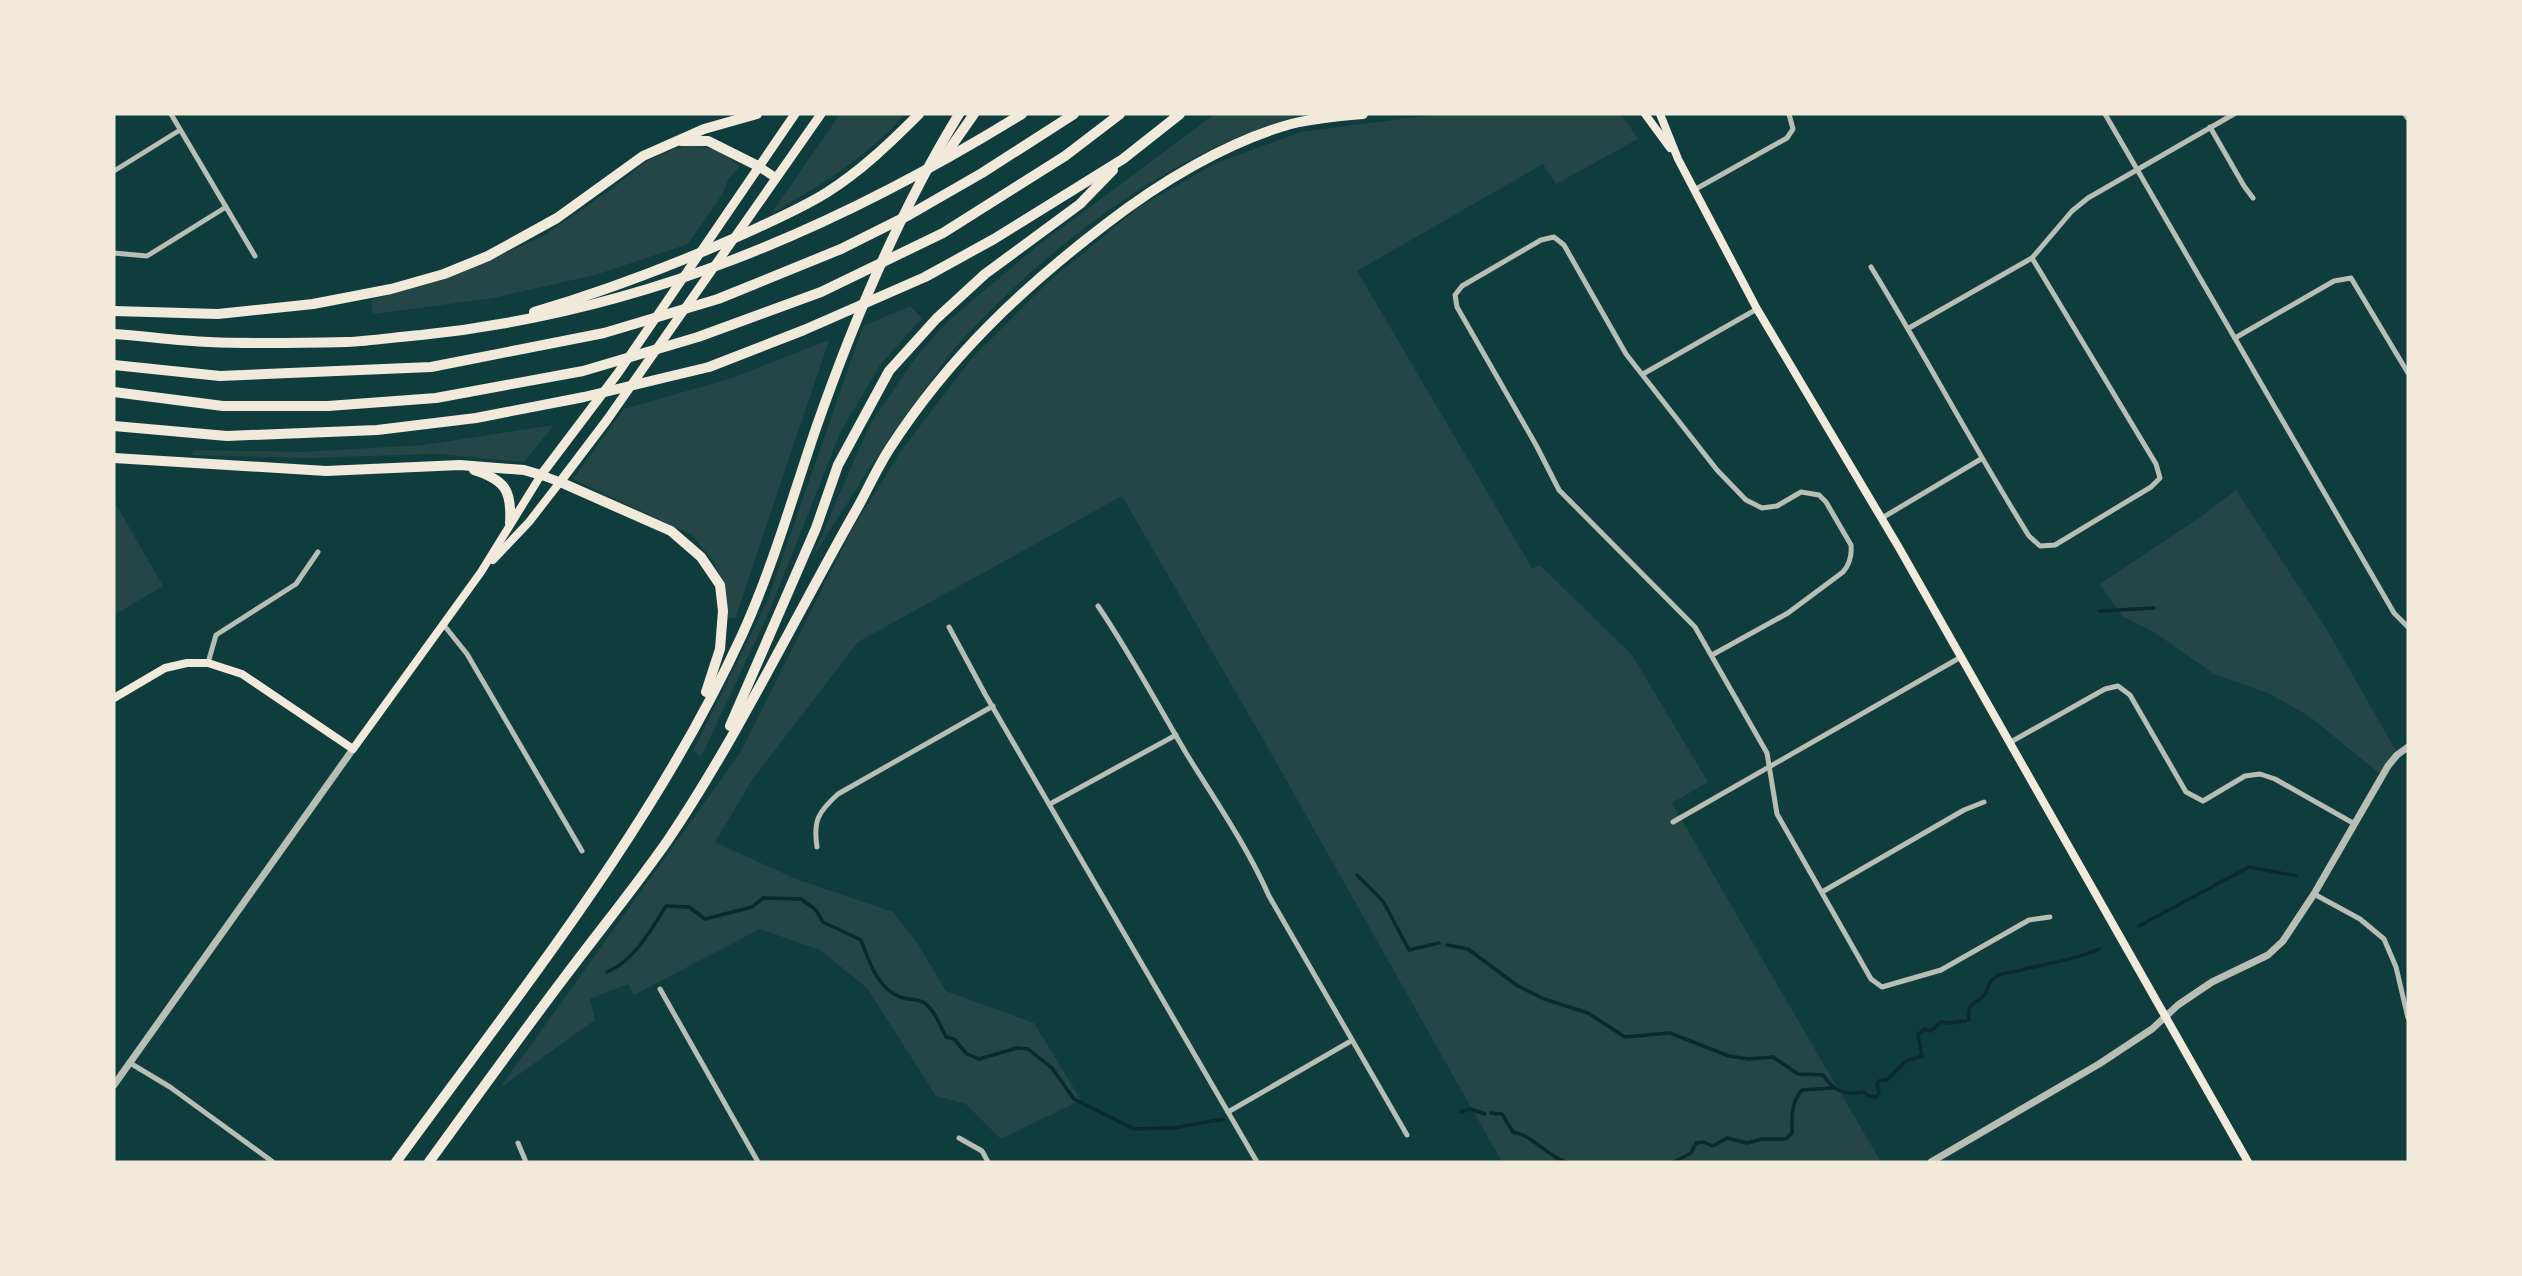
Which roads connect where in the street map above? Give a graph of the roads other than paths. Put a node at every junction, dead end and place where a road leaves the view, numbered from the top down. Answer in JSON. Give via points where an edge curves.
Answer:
{"nodes":[{"id":1,"x":171,"y":114,"type":"edge"},
{"id":2,"x":757,"y":114,"type":"edge"},
{"id":3,"x":795,"y":114,"type":"edge"},
{"id":4,"x":821,"y":114,"type":"edge"},
{"id":5,"x":919,"y":114,"type":"edge"},
{"id":6,"x":959,"y":114,"type":"edge"},
{"id":7,"x":974,"y":114,"type":"edge"},
{"id":8,"x":1022,"y":114,"type":"edge"},
{"id":9,"x":1074,"y":114,"type":"edge"},
{"id":10,"x":1121,"y":114,"type":"edge"},
{"id":11,"x":1180,"y":114,"type":"edge"},
{"id":12,"x":1363,"y":114,"type":"edge"},
{"id":13,"x":1645,"y":114,"type":"edge"},
{"id":14,"x":1660,"y":114,"type":"edge"},
{"id":15,"x":1789,"y":114,"type":"edge"},
{"id":16,"x":2105,"y":114,"type":"edge"},
{"id":17,"x":2234,"y":114,"type":"edge"},
{"id":18,"x":2210,"y":127,"type":"junction"},
{"id":19,"x":180,"y":130,"type":"junction"},
{"id":20,"x":677,"y":141,"type":"junction"},
{"id":21,"x":1123,"y":159,"type":"junction"},
{"id":22,"x":1678,"y":159,"type":"junction"},
{"id":23,"x":758,"y":166,"type":"junction"},
{"id":24,"x":2137,"y":170,"type":"junction"},
{"id":25,"x":114,"y":171,"type":"edge"},
{"id":26,"x":776,"y":178,"type":"junction"},
{"id":27,"x":1694,"y":190,"type":"junction"},
{"id":28,"x":2253,"y":198,"type":"dead end"},
{"id":29,"x":226,"y":207,"type":"junction"},
{"id":30,"x":908,"y":209,"type":"junction"},
{"id":31,"x":114,"y":253,"type":"edge"},
{"id":32,"x":255,"y":256,"type":"dead end"},
{"id":33,"x":2032,"y":258,"type":"junction"},
{"id":34,"x":1871,"y":267,"type":"dead end"},
{"id":35,"x":1757,"y":309,"type":"junction"},
{"id":36,"x":114,"y":311,"type":"edge"},
{"id":37,"x":1909,"y":328,"type":"junction"},
{"id":38,"x":480,"y":329,"type":"junction"},
{"id":39,"x":114,"y":334,"type":"edge"},
{"id":40,"x":2235,"y":338,"type":"junction"},
{"id":41,"x":114,"y":365,"type":"edge"},
{"id":42,"x":2408,"y":373,"type":"edge"},
{"id":43,"x":1643,"y":374,"type":"junction"},
{"id":44,"x":114,"y":392,"type":"edge"},
{"id":45,"x":114,"y":426,"type":"edge"},
{"id":46,"x":114,"y":458,"type":"edge"},
{"id":47,"x":1981,"y":459,"type":"junction"},
{"id":48,"x":460,"y":465,"type":"junction"},
{"id":49,"x":541,"y":475,"type":"junction"},
{"id":50,"x":560,"y":482,"type":"junction"},
{"id":51,"x":1881,"y":519,"type":"junction"},
{"id":52,"x":510,"y":523,"type":"junction"},
{"id":53,"x":318,"y":552,"type":"dead end"},
{"id":54,"x":481,"y":572,"type":"junction"},
{"id":55,"x":1098,"y":606,"type":"dead end"},
{"id":56,"x":443,"y":623,"type":"junction"},
{"id":57,"x":949,"y":627,"type":"dead end"},
{"id":58,"x":2408,"y":627,"type":"edge"},
{"id":59,"x":1712,"y":655,"type":"junction"},
{"id":60,"x":1961,"y":657,"type":"junction"},
{"id":61,"x":208,"y":663,"type":"junction"},
{"id":62,"x":114,"y":698,"type":"edge"},
{"id":63,"x":993,"y":706,"type":"junction"},
{"id":64,"x":689,"y":735,"type":"junction"},
{"id":65,"x":1176,"y":735,"type":"junction"},
{"id":66,"x":2009,"y":743,"type":"junction"},
{"id":67,"x":2408,"y":747,"type":"edge"},
{"id":68,"x":354,"y":749,"type":"junction"},
{"id":69,"x":1770,"y":767,"type":"junction"},
{"id":70,"x":1984,"y":803,"type":"dead end"},
{"id":71,"x":1050,"y":804,"type":"junction"},
{"id":72,"x":1673,"y":822,"type":"dead end"},
{"id":73,"x":2353,"y":823,"type":"junction"},
{"id":74,"x":667,"y":841,"type":"junction"},
{"id":75,"x":817,"y":847,"type":"dead end"},
{"id":76,"x":582,"y":850,"type":"dead end"},
{"id":77,"x":1822,"y":892,"type":"junction"},
{"id":78,"x":2314,"y":894,"type":"junction"},
{"id":79,"x":2050,"y":918,"type":"dead end"},
{"id":80,"x":660,"y":989,"type":"dead end"},
{"id":81,"x":2164,"y":1017,"type":"junction"},
{"id":82,"x":2408,"y":1018,"type":"edge"},
{"id":83,"x":1351,"y":1041,"type":"junction"},
{"id":84,"x":130,"y":1063,"type":"junction"},
{"id":85,"x":114,"y":1085,"type":"edge"},
{"id":86,"x":1228,"y":1112,"type":"junction"},
{"id":87,"x":1407,"y":1135,"type":"dead end"},
{"id":88,"x":959,"y":1138,"type":"dead end"},
{"id":89,"x":518,"y":1143,"type":"dead end"},
{"id":90,"x":273,"y":1162,"type":"edge"},
{"id":91,"x":396,"y":1162,"type":"edge"},
{"id":92,"x":429,"y":1162,"type":"edge"},
{"id":93,"x":526,"y":1162,"type":"edge"},
{"id":94,"x":758,"y":1162,"type":"edge"},
{"id":95,"x":988,"y":1162,"type":"edge"},
{"id":96,"x":1257,"y":1162,"type":"edge"},
{"id":97,"x":1931,"y":1162,"type":"edge"},
{"id":98,"x":2248,"y":1162,"type":"edge"}],
"edges":[{"from":1,"to":19,"type":"street"},
{"from":2,"to":20,"type":"highway"},
{"from":3,"to":23,"type":"main road"},
{"from":4,"to":26,"type":"main road"},
{"from":5,"to":38,"type":"highway","via":[[882,152],[825,194],[782,217],[578,299]]},
{"from":6,"to":30,"type":"highway"},
{"from":7,"to":30,"type":"highway"},
{"from":8,"to":38,"type":"highway","via":[[859,206],[752,254],[570,312]]},
{"from":9,"to":41,"type":"highway","via":[[982,173],[841,249],[718,299],[604,333],[431,367],[220,376]]},
{"from":10,"to":44,"type":"highway","via":[[1065,156],[943,233],[821,292],[698,337],[583,371],[436,398],[328,406],[223,406]]},
{"from":11,"to":21,"type":"highway"},
{"from":12,"to":74,"type":"highway","via":[[1290,124],[1206,159],[1133,203],[997,315],[942,377],[889,449],[746,712]]},
{"from":13,"to":22,"type":"main road"},
{"from":14,"to":22,"type":"main road"},
{"from":15,"to":27,"type":"street","via":[[1794,129],[1787,138]]},
{"from":16,"to":24,"type":"street"},
{"from":17,"to":18,"type":"street"},
{"from":18,"to":24,"type":"street"},
{"from":18,"to":28,"type":"street"},
{"from":19,"to":25,"type":"street"},
{"from":19,"to":29,"type":"street"},
{"from":20,"to":23,"type":"highway","via":[[708,141]]},
{"from":20,"to":36,"type":"highway","via":[[643,156],[557,218],[444,274],[313,304],[218,314]]},
{"from":21,"to":45,"type":"highway","via":[[925,277],[804,330],[658,380],[476,418],[377,430],[227,436]]},
{"from":21,"to":74,"type":"highway","via":[[1080,204],[985,274],[936,318],[889,371],[838,465],[735,717]]},
{"from":22,"to":27,"type":"main road"},
{"from":23,"to":26,"type":"main road"},
{"from":23,"to":49,"type":"main road","via":[[618,373]]},
{"from":24,"to":33,"type":"street","via":[[2072,211]]},
{"from":24,"to":40,"type":"street"},
{"from":26,"to":50,"type":"main road"},
{"from":27,"to":35,"type":"main road"},
{"from":29,"to":31,"type":"street","via":[[146,256]]},
{"from":29,"to":32,"type":"street"},
{"from":30,"to":64,"type":"highway","via":[[850,335],[742,634]]},
{"from":33,"to":37,"type":"street"},
{"from":33,"to":47,"type":"street","via":[[2156,464],[2160,478],[2055,545],[2040,546]]},
{"from":34,"to":37,"type":"street"},
{"from":35,"to":43,"type":"street"},
{"from":35,"to":51,"type":"main road"},
{"from":37,"to":47,"type":"street"},
{"from":38,"to":39,"type":"highway","via":[[337,342],[208,342]]},
{"from":40,"to":42,"type":"street","via":[[2334,281],[2351,278]]},
{"from":40,"to":58,"type":"street","via":[[2393,613]]},
{"from":43,"to":59,"type":"street","via":[[1746,500],[1762,508],[1777,506],[1801,492],[1819,495],[1851,545],[1843,572],[1788,613]]},
{"from":43,"to":59,"type":"street","via":[[1626,354],[1564,245],[1554,237],[1462,286],[1455,295],[1457,307],[1559,490],[1690,621]]},
{"from":46,"to":48,"type":"highway","via":[[326,471]]},
{"from":47,"to":51,"type":"street"},
{"from":48,"to":49,"type":"highway"},
{"from":48,"to":52,"type":"highway","via":[[502,484],[511,503]]},
{"from":49,"to":50,"type":"main road"},
{"from":49,"to":52,"type":"main road"},
{"from":50,"to":54,"type":"main road"},
{"from":50,"to":64,"type":"highway","via":[[671,531],[701,557],[720,586],[720,649]]},
{"from":51,"to":60,"type":"main road"},
{"from":52,"to":54,"type":"main road"},
{"from":53,"to":61,"type":"street","via":[[296,584],[216,635]]},
{"from":54,"to":56,"type":"main road"},
{"from":55,"to":65,"type":"street","via":[[1130,652]]},
{"from":56,"to":68,"type":"main road"},
{"from":56,"to":76,"type":"street","via":[[467,654]]},
{"from":57,"to":63,"type":"street"},
{"from":59,"to":69,"type":"street","via":[[1767,753]]},
{"from":60,"to":66,"type":"main road"},
{"from":60,"to":69,"type":"street"},
{"from":61,"to":62,"type":"main road","via":[[165,668]]},
{"from":61,"to":68,"type":"main road","via":[[242,674]]},
{"from":63,"to":71,"type":"street"},
{"from":63,"to":75,"type":"street","via":[[838,794],[814,827]]},
{"from":64,"to":91,"type":"highway","via":[[578,912]]},
{"from":65,"to":71,"type":"street"},
{"from":65,"to":83,"type":"street","via":[[1257,869]]},
{"from":66,"to":73,"type":"street","via":[[2118,685],[2130,695],[2186,792],[2203,801],[2245,776],[2260,774]]},
{"from":66,"to":81,"type":"main road"},
{"from":67,"to":73,"type":"street","via":[[2388,766]]},
{"from":68,"to":84,"type":"street"},
{"from":69,"to":72,"type":"street"},
{"from":69,"to":77,"type":"street","via":[[1777,814]]},
{"from":70,"to":77,"type":"street"},
{"from":71,"to":86,"type":"street"},
{"from":73,"to":78,"type":"street"},
{"from":74,"to":92,"type":"highway"},
{"from":77,"to":79,"type":"street","via":[[1871,979],[1882,987],[1941,970],[2029,920]]},
{"from":78,"to":81,"type":"street","via":[[2283,940],[2267,955],[2212,982]]},
{"from":78,"to":82,"type":"street","via":[[2360,919],[2384,939]]},
{"from":80,"to":94,"type":"street"},
{"from":81,"to":97,"type":"street","via":[[2099,1064]]},
{"from":81,"to":98,"type":"main road"},
{"from":83,"to":86,"type":"street"},
{"from":83,"to":87,"type":"street"},
{"from":84,"to":85,"type":"street"},
{"from":84,"to":90,"type":"street"},
{"from":86,"to":96,"type":"street"},
{"from":88,"to":95,"type":"street","via":[[982,1151]]},
{"from":89,"to":93,"type":"street"}]}
